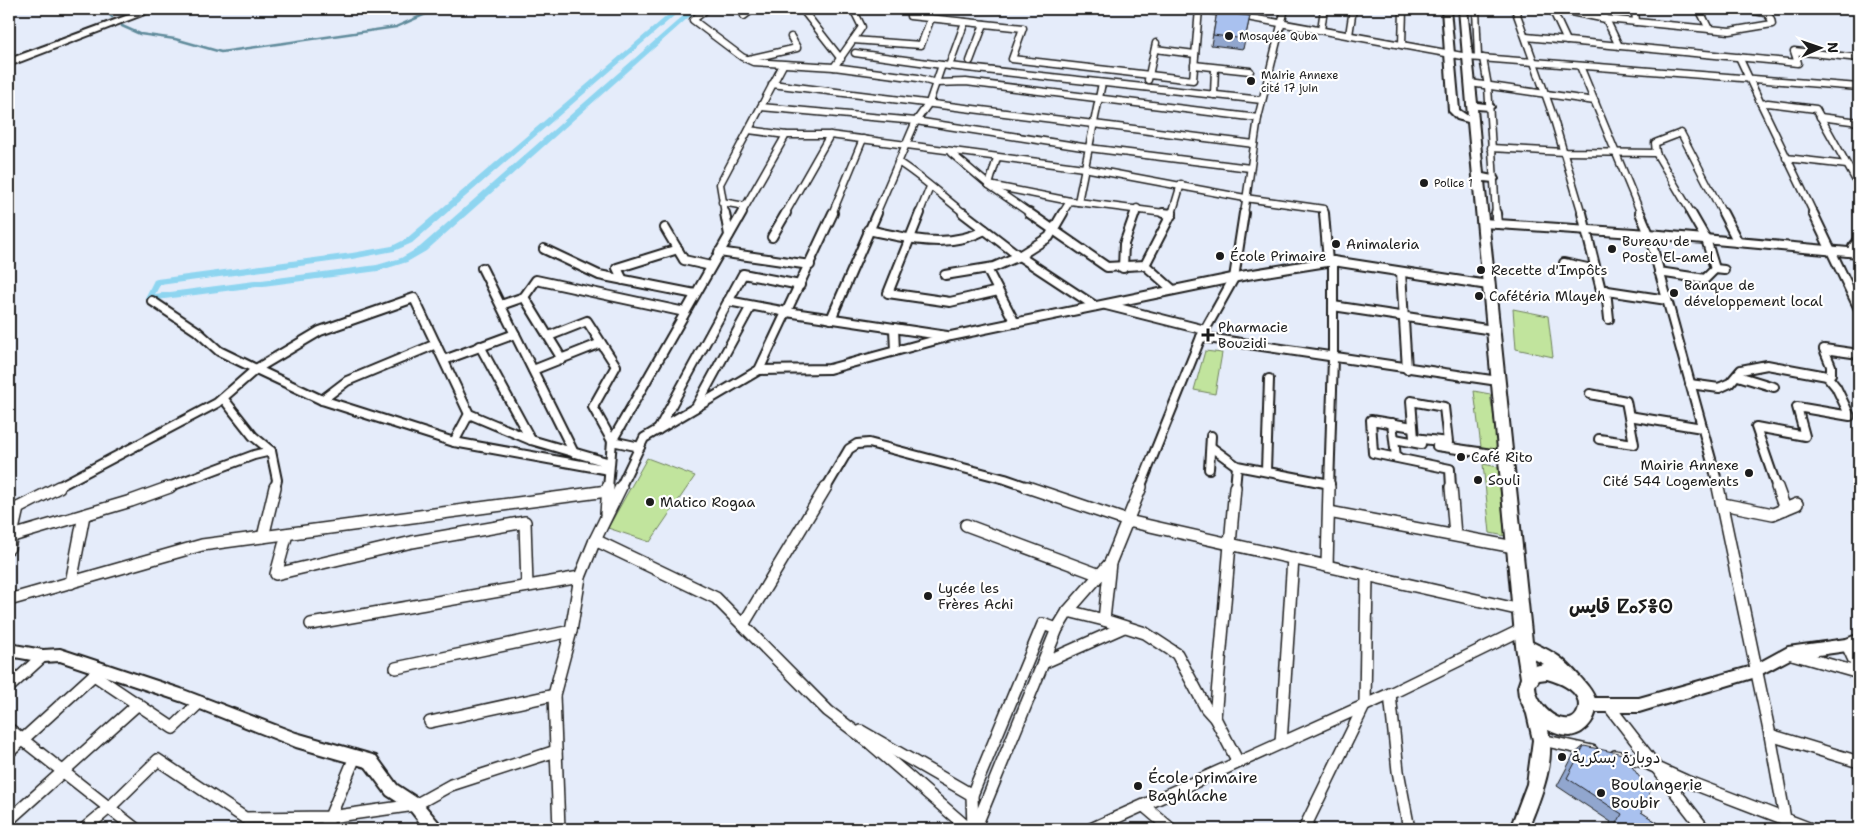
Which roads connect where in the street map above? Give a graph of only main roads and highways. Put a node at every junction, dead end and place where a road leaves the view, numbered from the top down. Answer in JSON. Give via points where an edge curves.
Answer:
{"nodes":[{"id":1,"x":140,"y":9,"type":"edge"},
{"id":2,"x":153,"y":9,"type":"edge"},
{"id":3,"x":1446,"y":9,"type":"edge"},
{"id":4,"x":1463,"y":9,"type":"edge"},
{"id":5,"x":1464,"y":22,"type":"junction"},
{"id":6,"x":1477,"y":23,"type":"road end"},
{"id":7,"x":9,"y":59,"type":"edge"},
{"id":8,"x":9,"y":63,"type":"edge"},
{"id":9,"x":1471,"y":105,"type":"junction"},
{"id":10,"x":1489,"y":107,"type":"road end"},
{"id":11,"x":1473,"y":120,"type":"junction"},
{"id":12,"x":1478,"y":177,"type":"junction"},
{"id":13,"x":1493,"y":179,"type":"road end"},
{"id":14,"x":1524,"y":646,"type":"junction"},
{"id":15,"x":1529,"y":678,"type":"junction"},
{"id":16,"x":1576,"y":685,"type":"junction"},
{"id":17,"x":1534,"y":710,"type":"junction"},
{"id":18,"x":1564,"y":726,"type":"junction"},
{"id":19,"x":1542,"y":740,"type":"junction"},
{"id":20,"x":1520,"y":829,"type":"edge"}],
"edges":[{"from":1,"to":7,"type":"highway"},
{"from":2,"to":8,"type":"highway"},
{"from":3,"to":11,"type":"main road","via":[[1454,111]]},
{"from":4,"to":5,"type":"main road"},
{"from":5,"to":6,"type":"main road"},
{"from":5,"to":9,"type":"main road","via":[[1476,57],[1470,83]]},
{"from":9,"to":10,"type":"main road"},
{"from":9,"to":11,"type":"main road"},
{"from":11,"to":12,"type":"main road"},
{"from":12,"to":13,"type":"main road"},
{"from":12,"to":14,"type":"main road"},
{"from":14,"to":15,"type":"main road"},
{"from":14,"to":16,"type":"main road","via":[[1553,660]]},
{"from":15,"to":16,"type":"main road","via":[[1547,672],[1562,675]]},
{"from":15,"to":17,"type":"main road","via":[[1527,696]]},
{"from":16,"to":18,"type":"main road","via":[[1588,705],[1587,717],[1578,725]]},
{"from":17,"to":18,"type":"main road"},
{"from":17,"to":19,"type":"main road"},
{"from":18,"to":19,"type":"main road"},
{"from":19,"to":20,"type":"main road","via":[[1536,784]]}]}
